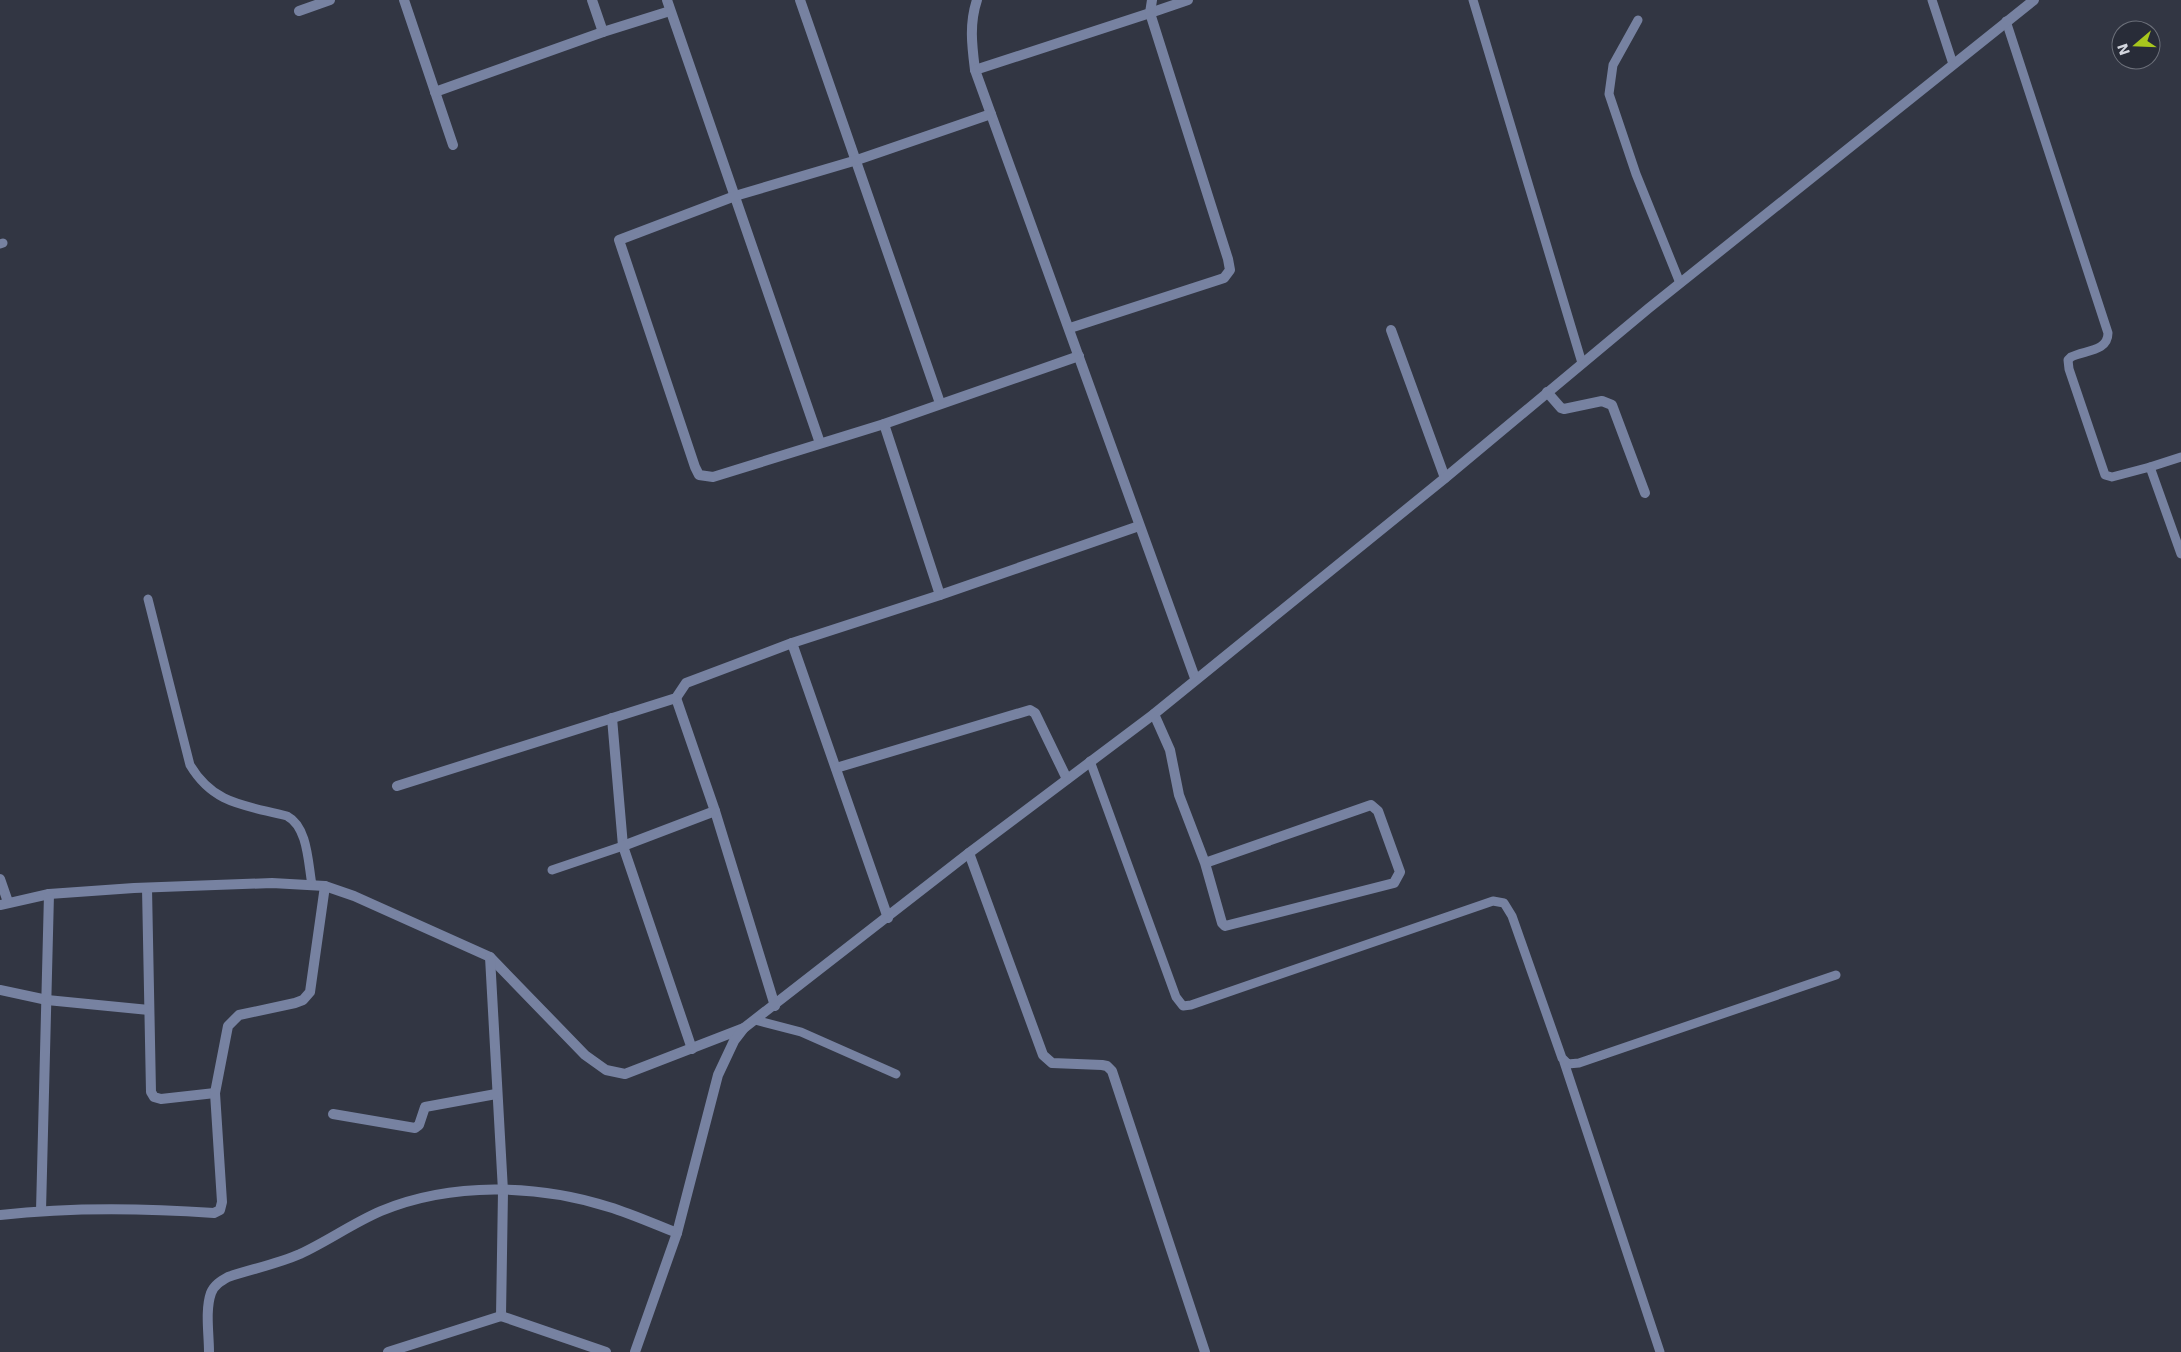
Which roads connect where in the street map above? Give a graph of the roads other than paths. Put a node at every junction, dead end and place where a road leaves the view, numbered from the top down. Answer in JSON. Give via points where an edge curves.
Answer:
{"nodes":[{"id":1,"x":330,"y":0,"type":"edge"},
{"id":2,"x":404,"y":0,"type":"edge"},
{"id":3,"x":592,"y":0,"type":"edge"},
{"id":4,"x":666,"y":0,"type":"edge"},
{"id":5,"x":800,"y":0,"type":"edge"},
{"id":6,"x":977,"y":0,"type":"edge"},
{"id":7,"x":1152,"y":0,"type":"edge"},
{"id":8,"x":1188,"y":0,"type":"edge"},
{"id":9,"x":1473,"y":0,"type":"edge"},
{"id":10,"x":1932,"y":0,"type":"edge"},
{"id":11,"x":2034,"y":0,"type":"edge"},
{"id":12,"x":299,"y":11,"type":"dead end"},
{"id":13,"x":670,"y":11,"type":"junction"},
{"id":14,"x":1150,"y":13,"type":"junction"},
{"id":15,"x":1638,"y":20,"type":"dead end"},
{"id":16,"x":2006,"y":21,"type":"junction"},
{"id":17,"x":602,"y":32,"type":"junction"},
{"id":18,"x":1953,"y":64,"type":"junction"},
{"id":19,"x":975,"y":70,"type":"junction"},
{"id":20,"x":435,"y":92,"type":"junction"},
{"id":21,"x":992,"y":114,"type":"junction"},
{"id":22,"x":453,"y":145,"type":"dead end"},
{"id":23,"x":857,"y":160,"type":"junction"},
{"id":24,"x":735,"y":196,"type":"junction"},
{"id":25,"x":1680,"y":283,"type":"junction"},
{"id":26,"x":1070,"y":328,"type":"junction"},
{"id":27,"x":1391,"y":330,"type":"dead end"},
{"id":28,"x":1079,"y":356,"type":"junction"},
{"id":29,"x":1582,"y":363,"type":"junction"},
{"id":30,"x":1547,"y":392,"type":"junction"},
{"id":31,"x":940,"y":403,"type":"junction"},
{"id":32,"x":884,"y":424,"type":"junction"},
{"id":33,"x":820,"y":443,"type":"junction"},
{"id":34,"x":2181,"y":457,"type":"edge"},
{"id":35,"x":2150,"y":467,"type":"junction"},
{"id":36,"x":1445,"y":478,"type":"junction"},
{"id":37,"x":1645,"y":493,"type":"dead end"},
{"id":38,"x":1140,"y":526,"type":"junction"},
{"id":39,"x":2181,"y":554,"type":"edge"},
{"id":40,"x":940,"y":595,"type":"junction"},
{"id":41,"x":148,"y":599,"type":"dead end"},
{"id":42,"x":792,"y":643,"type":"junction"},
{"id":43,"x":1195,"y":678,"type":"junction"},
{"id":44,"x":676,"y":698,"type":"junction"},
{"id":45,"x":1154,"y":714,"type":"junction"},
{"id":46,"x":612,"y":718,"type":"junction"},
{"id":47,"x":1090,"y":761,"type":"junction"},
{"id":48,"x":836,"y":768,"type":"junction"},
{"id":49,"x":1067,"y":779,"type":"junction"},
{"id":50,"x":397,"y":786,"type":"dead end"},
{"id":51,"x":715,"y":810,"type":"junction"},
{"id":52,"x":623,"y":846,"type":"junction"},
{"id":53,"x":969,"y":853,"type":"junction"},
{"id":54,"x":1205,"y":863,"type":"junction"},
{"id":55,"x":552,"y":870,"type":"dead end"},
{"id":56,"x":0,"y":878,"type":"edge"},
{"id":57,"x":312,"y":884,"type":"junction"},
{"id":58,"x":325,"y":886,"type":"junction"},
{"id":59,"x":147,"y":888,"type":"junction"},
{"id":60,"x":49,"y":894,"type":"junction"},
{"id":61,"x":4,"y":904,"type":"edge"},
{"id":62,"x":888,"y":918,"type":"junction"},
{"id":63,"x":490,"y":957,"type":"junction"},
{"id":64,"x":1836,"y":975,"type":"dead end"},
{"id":65,"x":0,"y":990,"type":"edge"},
{"id":66,"x":47,"y":1000,"type":"junction"},
{"id":67,"x":775,"y":1006,"type":"junction"},
{"id":68,"x":149,"y":1010,"type":"junction"},
{"id":69,"x":755,"y":1020,"type":"junction"},
{"id":70,"x":744,"y":1028,"type":"junction"},
{"id":71,"x":692,"y":1049,"type":"junction"},
{"id":72,"x":1564,"y":1062,"type":"junction"},
{"id":73,"x":896,"y":1074,"type":"dead end"},
{"id":74,"x":214,"y":1094,"type":"junction"},
{"id":75,"x":496,"y":1094,"type":"junction"},
{"id":76,"x":334,"y":1114,"type":"dead end"},
{"id":77,"x":503,"y":1191,"type":"junction"},
{"id":78,"x":41,"y":1211,"type":"junction"},
{"id":79,"x":0,"y":1215,"type":"edge"},
{"id":80,"x":677,"y":1233,"type":"junction"},
{"id":81,"x":500,"y":1316,"type":"junction"},
{"id":82,"x":209,"y":1352,"type":"edge"},
{"id":83,"x":388,"y":1352,"type":"edge"},
{"id":84,"x":606,"y":1352,"type":"edge"},
{"id":85,"x":635,"y":1352,"type":"edge"},
{"id":86,"x":1205,"y":1352,"type":"edge"},
{"id":87,"x":1660,"y":1352,"type":"edge"}],
"edges":[{"from":1,"to":12,"type":"street"},
{"from":2,"to":20,"type":"street"},
{"from":3,"to":17,"type":"street"},
{"from":4,"to":13,"type":"street"},
{"from":5,"to":23,"type":"street"},
{"from":6,"to":19,"type":"street","via":[[972,13],[971,39]]},
{"from":7,"to":14,"type":"street"},
{"from":8,"to":14,"type":"street"},
{"from":9,"to":29,"type":"lane"},
{"from":10,"to":18,"type":"lane"},
{"from":11,"to":16,"type":"street"},
{"from":13,"to":17,"type":"street"},
{"from":13,"to":24,"type":"street"},
{"from":14,"to":19,"type":"street"},
{"from":14,"to":26,"type":"street","via":[[1230,270],[1224,278]]},
{"from":15,"to":25,"type":"lane","via":[[1613,65],[1609,94],[1636,174]]},
{"from":16,"to":18,"type":"street"},
{"from":16,"to":35,"type":"lane","via":[[2108,333],[2104,345],[2071,357],[2067,364],[2106,475],[2112,477]]},
{"from":17,"to":20,"type":"street"},
{"from":18,"to":25,"type":"street"},
{"from":19,"to":21,"type":"street"},
{"from":20,"to":22,"type":"street"},
{"from":21,"to":23,"type":"street"},
{"from":21,"to":26,"type":"street"},
{"from":23,"to":24,"type":"street"},
{"from":23,"to":31,"type":"street"},
{"from":24,"to":33,"type":"street"},
{"from":24,"to":33,"type":"street","via":[[619,240],[695,467],[699,475],[713,477]]},
{"from":25,"to":29,"type":"street"},
{"from":26,"to":28,"type":"street"},
{"from":27,"to":36,"type":"street"},
{"from":28,"to":31,"type":"street"},
{"from":28,"to":38,"type":"street"},
{"from":29,"to":30,"type":"street"},
{"from":30,"to":36,"type":"street"},
{"from":30,"to":37,"type":"street","via":[[1564,409],[1602,401],[1612,405]]},
{"from":31,"to":32,"type":"street"},
{"from":32,"to":33,"type":"street"},
{"from":32,"to":40,"type":"street"},
{"from":34,"to":35,"type":"lane"},
{"from":35,"to":39,"type":"lane"},
{"from":36,"to":43,"type":"street"},
{"from":38,"to":40,"type":"street"},
{"from":38,"to":43,"type":"street"},
{"from":40,"to":42,"type":"street"},
{"from":41,"to":57,"type":"lane","via":[[190,765],[199,780],[222,798],[295,820],[302,832]]},
{"from":42,"to":44,"type":"street","via":[[686,683]]},
{"from":42,"to":48,"type":"street"},
{"from":43,"to":45,"type":"street"},
{"from":44,"to":46,"type":"street"},
{"from":44,"to":51,"type":"street"},
{"from":45,"to":47,"type":"street"},
{"from":45,"to":54,"type":"street","via":[[1170,750],[1179,796]]},
{"from":46,"to":50,"type":"street"},
{"from":46,"to":52,"type":"street"},
{"from":47,"to":49,"type":"street"},
{"from":47,"to":72,"type":"lane","via":[[1176,997],[1183,1006],[1499,901],[1512,916]]},
{"from":48,"to":49,"type":"street","via":[[1030,710],[1035,714]]},
{"from":48,"to":62,"type":"street"},
{"from":49,"to":53,"type":"street"},
{"from":51,"to":52,"type":"street"},
{"from":51,"to":67,"type":"street"},
{"from":52,"to":55,"type":"lane"},
{"from":52,"to":71,"type":"street"},
{"from":53,"to":62,"type":"street"},
{"from":53,"to":86,"type":"street","via":[[1043,1054],[1052,1063],[1102,1065],[1112,1071]]},
{"from":54,"to":54,"type":"street","via":[[1371,805],[1378,811],[1400,866],[1400,877],[1394,883],[1227,927],[1222,923]]},
{"from":56,"to":61,"type":"street"},
{"from":57,"to":58,"type":"street"},
{"from":57,"to":59,"type":"street"},
{"from":58,"to":63,"type":"street"},
{"from":58,"to":74,"type":"street","via":[[310,992],[295,1003],[239,1015],[232,1020]]},
{"from":59,"to":60,"type":"street"},
{"from":59,"to":68,"type":"street"},
{"from":60,"to":61,"type":"street"},
{"from":60,"to":66,"type":"street"},
{"from":62,"to":67,"type":"street"},
{"from":63,"to":71,"type":"street","via":[[585,1055],[606,1070],[626,1074]]},
{"from":63,"to":75,"type":"street"},
{"from":64,"to":72,"type":"lane","via":[[1579,1063]]},
{"from":65,"to":66,"type":"street"},
{"from":66,"to":68,"type":"street"},
{"from":66,"to":78,"type":"street"},
{"from":67,"to":69,"type":"street"},
{"from":68,"to":74,"type":"street","via":[[152,1095],[161,1099]]},
{"from":69,"to":70,"type":"street"},
{"from":69,"to":73,"type":"lane","via":[[801,1032]]},
{"from":70,"to":71,"type":"street"},
{"from":70,"to":80,"type":"street","via":[[718,1075]]},
{"from":72,"to":87,"type":"lane"},
{"from":74,"to":78,"type":"street","via":[[222,1202],[218,1212],[145,1209]]},
{"from":75,"to":76,"type":"street","via":[[424,1107],[419,1125],[414,1128]]},
{"from":75,"to":77,"type":"street"},
{"from":77,"to":80,"type":"street","via":[[575,1198],[610,1207]]},
{"from":77,"to":81,"type":"street"},
{"from":77,"to":82,"type":"street","via":[[454,1193],[399,1205],[300,1254],[228,1277],[211,1291]]},
{"from":78,"to":79,"type":"street"},
{"from":80,"to":85,"type":"street"},
{"from":81,"to":83,"type":"street"},
{"from":81,"to":84,"type":"street"}]}
